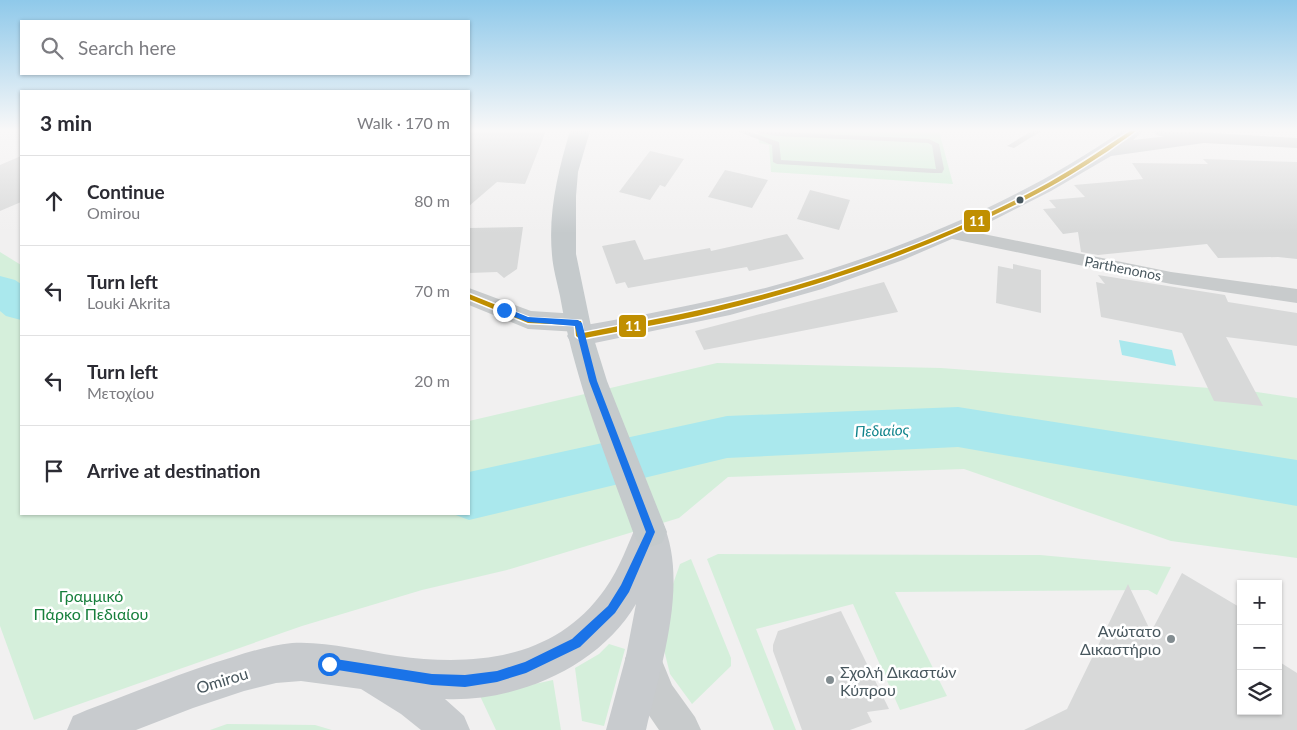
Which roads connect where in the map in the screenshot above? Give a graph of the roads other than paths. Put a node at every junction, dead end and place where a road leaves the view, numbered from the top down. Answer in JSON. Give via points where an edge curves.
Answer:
{"nodes":[{"id":1,"x":570,"y":165,"type":"edge"},
{"id":2,"x":830,"y":165,"type":"edge"},
{"id":3,"x":939,"y":165,"type":"edge"},
{"id":4,"x":1080,"y":165,"type":"edge"},
{"id":5,"x":949,"y":233,"type":"junction"},
{"id":6,"x":470,"y":296,"type":"edge"},
{"id":7,"x":1297,"y":296,"type":"edge"},
{"id":8,"x":579,"y":330,"type":"junction"},
{"id":9,"x":650,"y":530,"type":"junction"},
{"id":10,"x":643,"y":659,"type":"junction"},
{"id":11,"x":363,"y":670,"type":"junction"},
{"id":12,"x":87,"y":730,"type":"edge"},
{"id":13,"x":450,"y":730,"type":"edge"},
{"id":14,"x":626,"y":730,"type":"edge"},
{"id":15,"x":682,"y":730,"type":"edge"}],
"edges":[{"from":1,"to":8,"type":"main road","via":[[563,225],[564,254]]},
{"from":2,"to":3,"type":"lane","via":[[939,171]]},
{"from":4,"to":5,"type":"main road","via":[[1028,195]]},
{"from":5,"to":7,"type":"street","name":"Parthenonos","via":[[1171,278]]},
{"from":5,"to":8,"type":"main road","via":[[841,274],[771,295],[689,315]]},
{"from":6,"to":8,"type":"street","via":[[528,320]]},
{"from":8,"to":9,"type":"main road","via":[[593,381]]},
{"from":9,"to":10,"type":"main road","via":[[657,577],[651,627]]},
{"from":9,"to":11,"type":"main road","name":"Omirou","via":[[625,588],[612,609],[576,643],[558,654],[497,676],[465,681]]},
{"from":10,"to":14,"type":"main road"},
{"from":10,"to":15,"type":"street","via":[[659,698]]},
{"from":11,"to":12,"type":"main road","name":"Omirou","via":[[292,662],[250,671],[198,686]]},
{"from":11,"to":13,"type":"main road","name":"Omirou","via":[[406,693]]}]}
